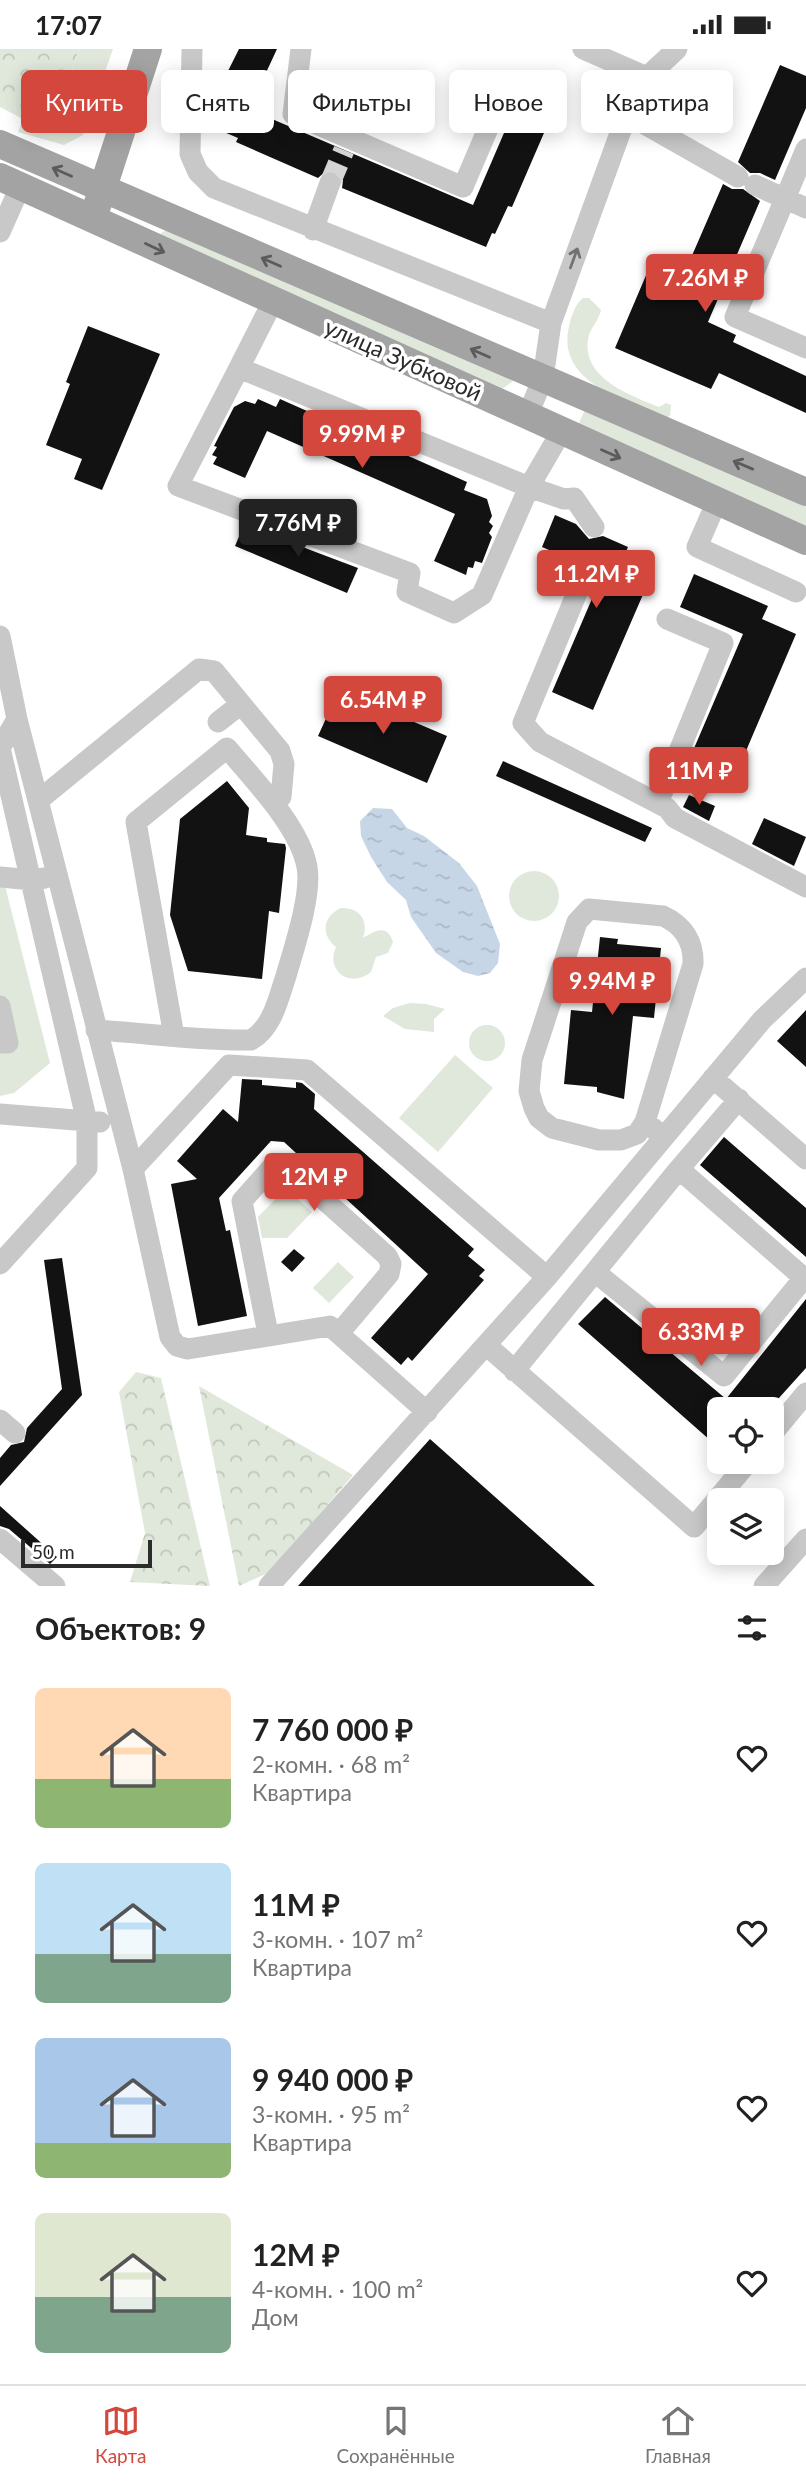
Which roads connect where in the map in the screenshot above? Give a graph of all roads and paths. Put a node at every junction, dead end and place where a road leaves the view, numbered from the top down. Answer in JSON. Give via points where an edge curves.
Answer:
{"nodes":[{"id":1,"x":148,"y":49,"type":"edge"},
{"id":2,"x":192,"y":49,"type":"edge"},
{"id":3,"x":302,"y":49,"type":"edge"},
{"id":4,"x":583,"y":49,"type":"edge"},
{"id":5,"x":677,"y":49,"type":"edge"},
{"id":6,"x":631,"y":70,"type":"edge"},
{"id":7,"x":654,"y":70,"type":"edge"},
{"id":8,"x":486,"y":133,"type":"edge"},
{"id":9,"x":620,"y":133,"type":"edge"},
{"id":10,"x":661,"y":133,"type":"edge"},
{"id":11,"x":0,"y":144,"type":"edge"},
{"id":12,"x":806,"y":149,"type":"edge"},
{"id":13,"x":10,"y":182,"type":"edge"},
{"id":14,"x":330,"y":183,"type":"tunnel mouth"},
{"id":15,"x":102,"y":189,"type":"junction"},
{"id":16,"x":784,"y":198,"type":"junction"},
{"id":17,"x":806,"y":208,"type":"edge"},
{"id":18,"x":93,"y":220,"type":"junction"},
{"id":19,"x":313,"y":230,"type":"junction"},
{"id":20,"x":0,"y":232,"type":"edge"},
{"id":21,"x":272,"y":303,"type":"junction"},
{"id":22,"x":551,"y":323,"type":"junction"},
{"id":23,"x":806,"y":348,"type":"edge"},
{"id":24,"x":239,"y":368,"type":"junction"},
{"id":25,"x":543,"y":378,"type":"junction"},
{"id":26,"x":527,"y":417,"type":"junction"},
{"id":27,"x":561,"y":432,"type":"junction"},
{"id":28,"x":529,"y":487,"type":"junction"},
{"id":29,"x":806,"y":492,"type":"edge"},
{"id":30,"x":717,"y":501,"type":"junction"},
{"id":31,"x":594,"y":527,"type":"dead end"},
{"id":32,"x":806,"y":541,"type":"edge"},
{"id":33,"x":581,"y":583,"type":"dead end"},
{"id":34,"x":796,"y":592,"type":"dead end"},
{"id":35,"x":667,"y":618,"type":"dead end"},
{"id":36,"x":0,"y":636,"type":"edge"},
{"id":37,"x":241,"y":703,"type":"junction"},
{"id":38,"x":17,"y":719,"type":"junction"},
{"id":39,"x":218,"y":722,"type":"dead end"},
{"id":40,"x":281,"y":797,"type":"dead end"},
{"id":41,"x":39,"y":800,"type":"junction"},
{"id":42,"x":658,"y":803,"type":"junction"},
{"id":43,"x":57,"y":875,"type":"junction"},
{"id":44,"x":0,"y":877,"type":"edge"},
{"id":45,"x":32,"y":880,"type":"junction"},
{"id":46,"x":805,"y":882,"type":"edge"},
{"id":47,"x":806,"y":978,"type":"edge"},
{"id":48,"x":0,"y":1006,"type":"edge"},
{"id":49,"x":96,"y":1030,"type":"junction"},
{"id":50,"x":174,"y":1036,"type":"junction"},
{"id":51,"x":0,"y":1042,"type":"edge"},
{"id":52,"x":713,"y":1078,"type":"junction"},
{"id":53,"x":739,"y":1099,"type":"junction"},
{"id":54,"x":0,"y":1114,"type":"edge"},
{"id":55,"x":87,"y":1122,"type":"junction"},
{"id":56,"x":645,"y":1122,"type":"junction"},
{"id":57,"x":119,"y":1123,"type":"junction"},
{"id":58,"x":664,"y":1137,"type":"junction"},
{"id":59,"x":806,"y":1159,"type":"edge"},
{"id":60,"x":133,"y":1169,"type":"junction"},
{"id":61,"x":679,"y":1169,"type":"junction"},
{"id":62,"x":0,"y":1264,"type":"edge"},
{"id":63,"x":595,"y":1272,"type":"junction"},
{"id":64,"x":547,"y":1277,"type":"junction"},
{"id":65,"x":340,"y":1332,"type":"junction"},
{"id":66,"x":268,"y":1335,"type":"junction"},
{"id":67,"x":486,"y":1345,"type":"junction"},
{"id":68,"x":514,"y":1371,"type":"junction"},
{"id":69,"x":806,"y":1393,"type":"edge"},
{"id":70,"x":428,"y":1412,"type":"junction"},
{"id":71,"x":784,"y":1420,"type":"edge"},
{"id":72,"x":738,"y":1474,"type":"edge"},
{"id":73,"x":0,"y":1539,"type":"edge"},
{"id":74,"x":806,"y":1539,"type":"edge"},
{"id":75,"x":55,"y":1586,"type":"edge"},
{"id":76,"x":269,"y":1586,"type":"edge"},
{"id":77,"x":764,"y":1586,"type":"edge"}],
"edges":[{"from":1,"to":15,"type":"main road"},
{"from":2,"to":19,"type":"street","via":[[188,128],[190,154],[198,172],[214,188]]},
{"from":3,"to":8,"type":"street","via":[[293,114],[346,144],[463,187]]},
{"from":4,"to":6,"type":"street"},
{"from":5,"to":7,"type":"street"},
{"from":22,"to":9,"type":"street","one_way":true},
{"from":10,"to":16,"type":"street"},
{"from":15,"to":11,"type":"main road","name":"улица Зубковой","one_way":true},
{"from":12,"to":16,"type":"street"},
{"from":13,"to":18,"type":"main road","name":"улица Зубковой"},
{"from":13,"to":20,"type":"street"},
{"from":14,"to":19,"type":"street"},
{"from":15,"to":18,"type":"main road"},
{"from":25,"to":15,"type":"main road","name":"улица Зубковой","one_way":true},
{"from":16,"to":17,"type":"street"},
{"from":16,"to":23,"type":"street","via":[[735,317]]},
{"from":18,"to":21,"type":"main road","name":"улица Зубковой","one_way":true},
{"from":19,"to":22,"type":"street"},
{"from":21,"to":24,"type":"street"},
{"from":21,"to":26,"type":"main road","name":"улица Зубковой"},
{"from":22,"to":25,"type":"street"},
{"from":24,"to":28,"type":"street"},
{"from":24,"to":28,"type":"street","via":[[178,486],[410,573],[407,592],[454,613],[482,595]]},
{"from":25,"to":26,"type":"street"},
{"from":29,"to":25,"type":"main road","name":"улица Зубковой","one_way":true},
{"from":26,"to":27,"type":"main road","name":"улица Зубковой"},
{"from":27,"to":28,"type":"street"},
{"from":27,"to":30,"type":"main road","name":"улица Зубковой","one_way":true},
{"from":28,"to":31,"type":"street","via":[[574,498]]},
{"from":30,"to":32,"type":"main road","name":"улица Зубковой"},
{"from":30,"to":34,"type":"street","via":[[697,547]]},
{"from":33,"to":42,"type":"street","via":[[523,723],[540,742]]},
{"from":35,"to":42,"type":"street","via":[[723,643]]},
{"from":36,"to":38,"type":"street"},
{"from":37,"to":39,"type":"street"},
{"from":37,"to":40,"type":"street","via":[[283,757]]},
{"from":37,"to":41,"type":"street","via":[[214,670],[199,669]]},
{"from":38,"to":41,"type":"street"},
{"from":38,"to":45,"type":"street","via":[[1,748]]},
{"from":41,"to":43,"type":"street"},
{"from":42,"to":46,"type":"street","via":[[675,818]]},
{"from":43,"to":45,"type":"street"},
{"from":43,"to":49,"type":"street"},
{"from":44,"to":45,"type":"street"},
{"from":45,"to":55,"type":"street"},
{"from":47,"to":52,"type":"street","via":[[762,1020]]},
{"from":48,"to":51,"type":"street","via":[[8,1043]]},
{"from":49,"to":50,"type":"street"},
{"from":49,"to":57,"type":"street"},
{"from":50,"to":50,"type":"street","via":[[136,822],[227,748],[296,842],[307,867],[307,885],[281,990],[261,1034],[243,1040]]},
{"from":52,"to":53,"type":"street"},
{"from":52,"to":58,"type":"street"},
{"from":53,"to":59,"type":"street"},
{"from":53,"to":61,"type":"street"},
{"from":54,"to":55,"type":"street"},
{"from":55,"to":57,"type":"street"},
{"from":55,"to":62,"type":"street","via":[[87,1168]]},
{"from":56,"to":56,"type":"street","via":[[694,953],[684,931],[663,916],[589,909],[577,922],[532,1060],[528,1091],[539,1118],[572,1136],[621,1140],[637,1134]]},
{"from":56,"to":58,"type":"street"},
{"from":57,"to":60,"type":"street"},
{"from":58,"to":64,"type":"street"},
{"from":60,"to":64,"type":"street","via":[[229,1065],[307,1070]]},
{"from":60,"to":66,"type":"street","via":[[170,1337],[177,1346],[188,1349]]},
{"from":61,"to":63,"type":"street"},
{"from":61,"to":63,"type":"street","via":[[804,1278],[724,1376]]},
{"from":63,"to":68,"type":"street"},
{"from":64,"to":67,"type":"street"},
{"from":65,"to":66,"type":"street","via":[[320,1326]]},
{"from":65,"to":66,"type":"street","via":[[389,1274],[391,1264],[279,1164],[242,1201]]},
{"from":65,"to":70,"type":"street"},
{"from":67,"to":68,"type":"street"},
{"from":67,"to":70,"type":"street"},
{"from":68,"to":72,"type":"street","via":[[694,1527]]},
{"from":69,"to":71,"type":"street"},
{"from":70,"to":76,"type":"street"},
{"from":73,"to":75,"type":"street"},
{"from":74,"to":77,"type":"street"}]}
